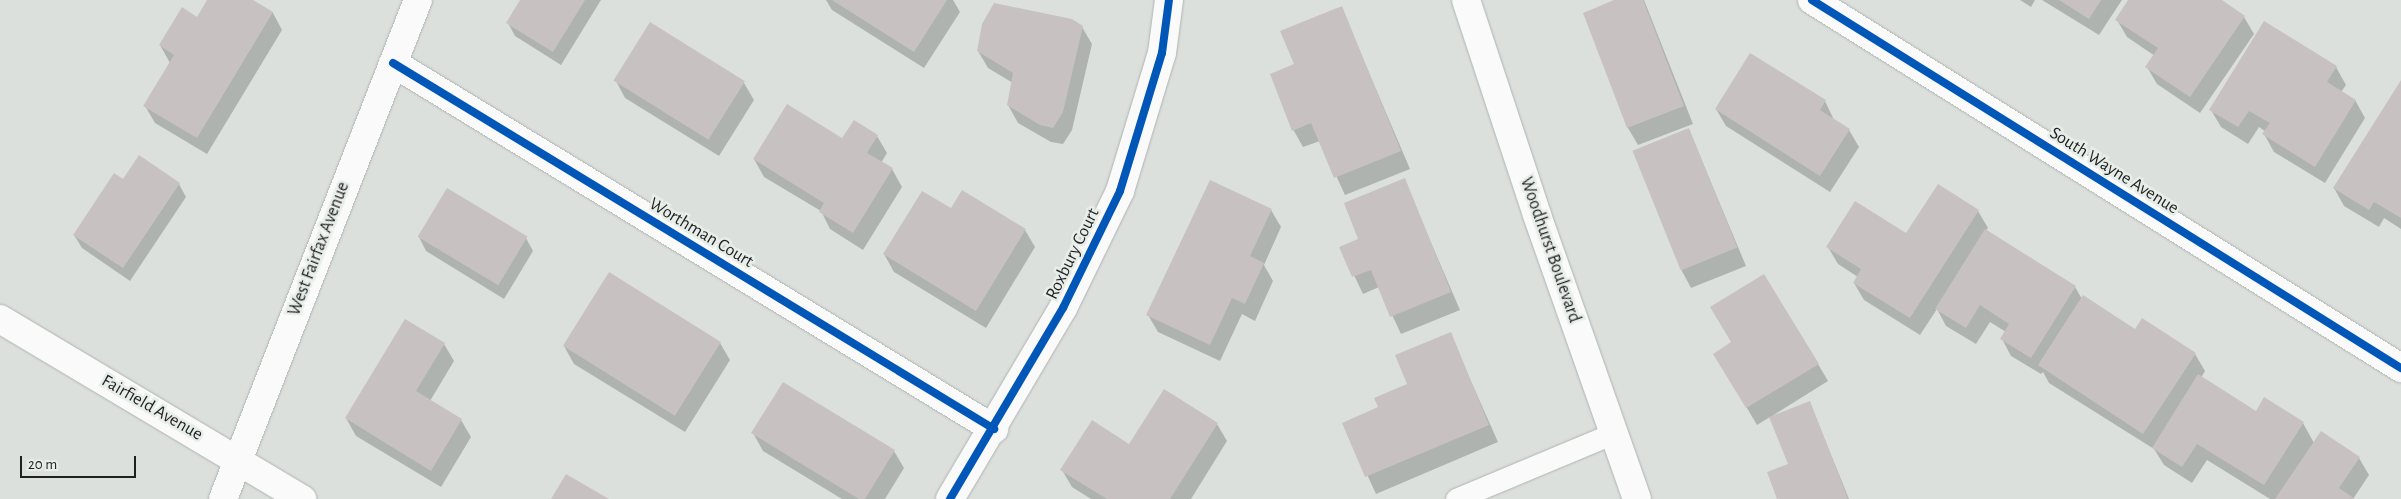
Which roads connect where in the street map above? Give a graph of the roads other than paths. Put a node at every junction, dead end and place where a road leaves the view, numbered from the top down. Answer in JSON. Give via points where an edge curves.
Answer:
{"nodes":[{"id":1,"x":418,"y":0,"type":"edge"},
{"id":2,"x":1169,"y":0,"type":"edge"},
{"id":3,"x":1466,"y":0,"type":"edge"},
{"id":4,"x":1812,"y":0,"type":"edge"},
{"id":5,"x":392,"y":63,"type":"junction"},
{"id":6,"x":0,"y":319,"type":"edge"},
{"id":7,"x":2401,"y":368,"type":"edge"},
{"id":8,"x":994,"y":429,"type":"junction"},
{"id":9,"x":1614,"y":433,"type":"junction"},
{"id":10,"x":237,"y":458,"type":"junction"},
{"id":11,"x":223,"y":499,"type":"edge"},
{"id":12,"x":302,"y":499,"type":"edge"},
{"id":13,"x":950,"y":499,"type":"edge"},
{"id":14,"x":1456,"y":499,"type":"edge"},
{"id":15,"x":1637,"y":499,"type":"edge"}],
"edges":[{"from":1,"to":5,"type":"street","name":"West Fairfax Avenue"},
{"from":2,"to":8,"type":"street","name":"Roxbury Court","via":[[1162,53],[1120,191],[1063,308]]},
{"from":3,"to":9,"type":"street","name":"Woodhurst Boulevard"},
{"from":4,"to":7,"type":"street","name":"South Wayne Avenue"},
{"from":5,"to":8,"type":"street","name":"Worthman Court"},
{"from":5,"to":10,"type":"street","name":"West Fairfax Avenue"},
{"from":6,"to":10,"type":"street","name":"Fairfield Avenue"},
{"from":8,"to":13,"type":"street","name":"Roxbury Court"},
{"from":9,"to":14,"type":"lane"},
{"from":9,"to":15,"type":"street","name":"Woodhurst Boulevard"},
{"from":10,"to":11,"type":"street","name":"West Fairfax Avenue"},
{"from":10,"to":12,"type":"street","name":"Fairfield Avenue"}]}
